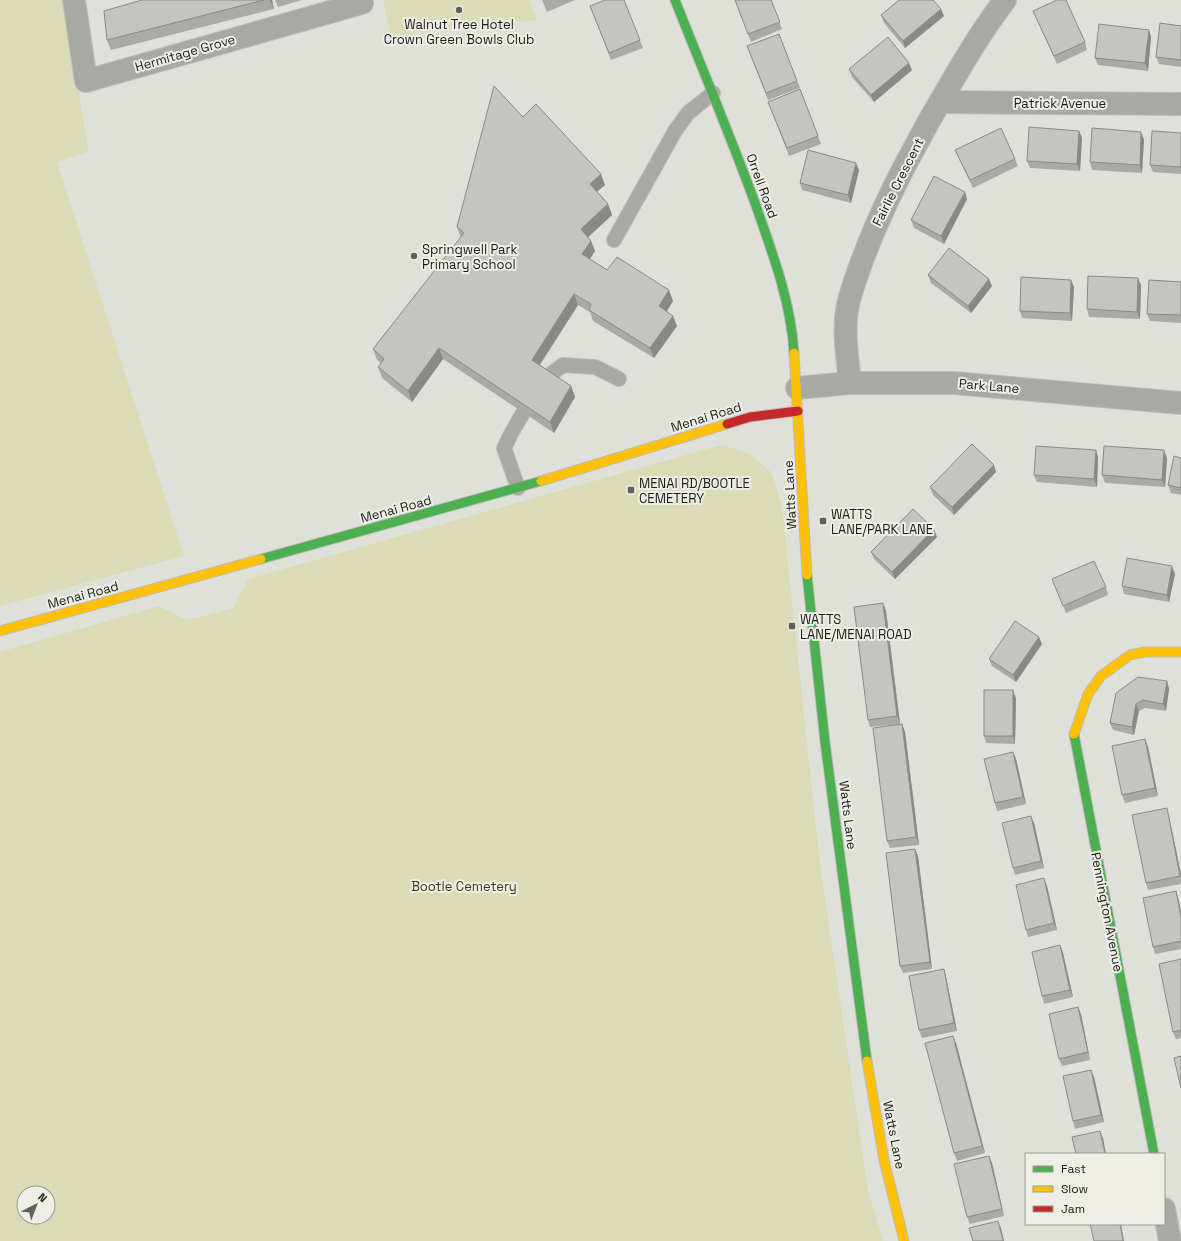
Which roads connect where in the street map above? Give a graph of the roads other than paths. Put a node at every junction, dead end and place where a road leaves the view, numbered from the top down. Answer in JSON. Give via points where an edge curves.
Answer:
{"nodes":[{"id":1,"x":74,"y":0,"type":"edge"},
{"id":2,"x":675,"y":0,"type":"edge"},
{"id":3,"x":1005,"y":0,"type":"edge"},
{"id":4,"x":362,"y":3,"type":"dead end"},
{"id":5,"x":713,"y":93,"type":"junction"},
{"id":6,"x":940,"y":102,"type":"junction"},
{"id":7,"x":1181,"y":104,"type":"edge"},
{"id":8,"x":614,"y":240,"type":"dead end"},
{"id":9,"x":547,"y":377,"type":"edge"},
{"id":10,"x":619,"y":379,"type":"dead end"},
{"id":11,"x":850,"y":383,"type":"junction"},
{"id":12,"x":797,"y":388,"type":"junction"},
{"id":13,"x":1181,"y":403,"type":"edge"},
{"id":14,"x":798,"y":411,"type":"junction"},
{"id":15,"x":523,"y":414,"type":"edge"},
{"id":16,"x":518,"y":488,"type":"junction"},
{"id":17,"x":0,"y":632,"type":"edge"},
{"id":18,"x":1181,"y":652,"type":"edge"},
{"id":19,"x":1154,"y":1153,"type":"edge"},
{"id":20,"x":1181,"y":1207,"type":"edge"},
{"id":21,"x":1165,"y":1210,"type":"edge"},
{"id":22,"x":1165,"y":1215,"type":"edge"},
{"id":23,"x":904,"y":1241,"type":"edge"},
{"id":24,"x":1170,"y":1241,"type":"edge"}],
"edges":[{"from":1,"to":4,"type":"street","name":"Hermitage Grove","via":[[86,81]]},
{"from":2,"to":5,"type":"street","name":"Orrell Road"},
{"from":3,"to":6,"type":"street","name":"Fairlie Crescent","via":[[969,52]]},
{"from":5,"to":8,"type":"lane","via":[[688,113],[674,131]]},
{"from":5,"to":12,"type":"street","name":"Orrell Road","via":[[780,275],[790,320]]},
{"from":6,"to":7,"type":"street","name":"Patrick Avenue"},
{"from":6,"to":11,"type":"street","name":"Fairlie Crescent","via":[[874,228],[849,298],[846,331]]},
{"from":9,"to":10,"type":"lane","via":[[563,365],[595,367]]},
{"from":11,"to":12,"type":"street","name":"Park Lane"},
{"from":11,"to":13,"type":"street","name":"Park Lane","via":[[954,384]]},
{"from":12,"to":14,"type":"street","name":"Watts Lane"},
{"from":14,"to":16,"type":"street","name":"Menai Road","via":[[750,417]]},
{"from":14,"to":23,"type":"street","name":"Watts Lane","via":[[808,573],[822,720],[871,1089]]},
{"from":15,"to":16,"type":"lane","via":[[504,448]]},
{"from":16,"to":17,"type":"street","name":"Menai Road"},
{"from":18,"to":19,"type":"street","name":"Pennington Avenue","via":[[1144,652],[1130,655],[1101,676],[1088,694],[1074,734]]},
{"from":20,"to":21,"type":"street"},
{"from":22,"to":24,"type":"street"}]}
